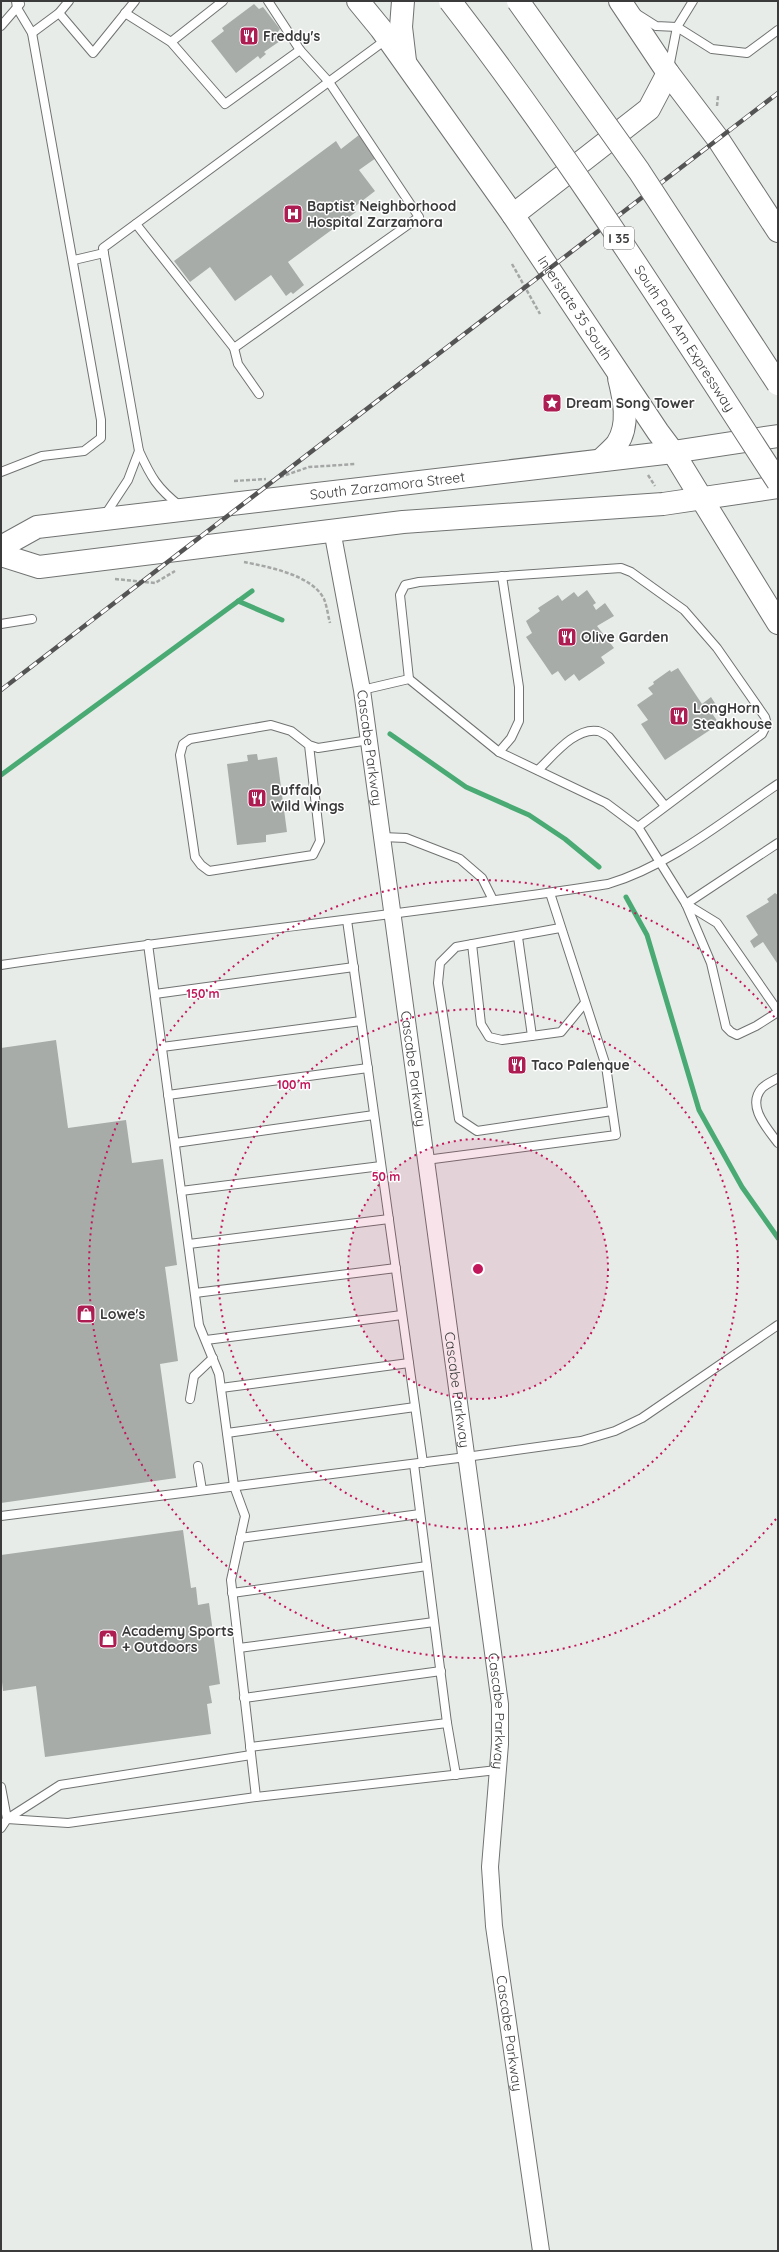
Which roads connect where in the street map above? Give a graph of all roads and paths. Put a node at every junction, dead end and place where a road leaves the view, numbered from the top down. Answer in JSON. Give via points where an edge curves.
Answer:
{"nodes":[{"id":1,"x":69,"y":1,"type":"edge"},
{"id":2,"x":135,"y":1,"type":"edge"},
{"id":3,"x":222,"y":1,"type":"edge"},
{"id":4,"x":268,"y":1,"type":"edge"},
{"id":5,"x":358,"y":1,"type":"edge"},
{"id":6,"x":403,"y":1,"type":"edge"},
{"id":7,"x":450,"y":1,"type":"edge"},
{"id":8,"x":518,"y":1,"type":"edge"},
{"id":9,"x":693,"y":1,"type":"edge"},
{"id":10,"x":621,"y":2,"type":"edge"},
{"id":11,"x":18,"y":3,"type":"edge"},
{"id":12,"x":59,"y":13,"type":"junction"},
{"id":13,"x":125,"y":13,"type":"junction"},
{"id":14,"x":1,"y":26,"type":"edge"},
{"id":15,"x":677,"y":27,"type":"junction"},
{"id":16,"x":778,"y":30,"type":"edge"},
{"id":17,"x":32,"y":33,"type":"junction"},
{"id":18,"x":388,"y":39,"type":"junction"},
{"id":19,"x":171,"y":42,"type":"junction"},
{"id":20,"x":300,"y":50,"type":"junction"},
{"id":21,"x":406,"y":64,"type":"junction"},
{"id":22,"x":668,"y":73,"type":"junction"},
{"id":23,"x":329,"y":82,"type":"junction"},
{"id":24,"x":513,"y":215,"type":"junction"},
{"id":25,"x":136,"y":224,"type":"junction"},
{"id":26,"x":778,"y":231,"type":"edge"},
{"id":27,"x":104,"y":253,"type":"junction"},
{"id":28,"x":74,"y":260,"type":"junction"},
{"id":29,"x":512,"y":264,"type":"dead end"},
{"id":30,"x":540,"y":314,"type":"dead end"},
{"id":31,"x":234,"y":348,"type":"junction"},
{"id":32,"x":616,"y":367,"type":"junction"},
{"id":33,"x":778,"y":384,"type":"edge"},
{"id":34,"x":259,"y":394,"type":"dead end"},
{"id":35,"x":778,"y":436,"type":"edge"},
{"id":36,"x":139,"y":451,"type":"junction"},
{"id":37,"x":673,"y":452,"type":"junction"},
{"id":38,"x":601,"y":460,"type":"junction"},
{"id":39,"x":356,"y":464,"type":"dead end"},
{"id":40,"x":1,"y":472,"type":"edge"},
{"id":41,"x":647,"y":474,"type":"dead end"},
{"id":42,"x":271,"y":478,"type":"dead end"},
{"id":43,"x":278,"y":478,"type":"dead end"},
{"id":44,"x":234,"y":481,"type":"dead end"},
{"id":45,"x":778,"y":482,"type":"edge"},
{"id":46,"x":778,"y":488,"type":"edge"},
{"id":47,"x":658,"y":489,"type":"dead end"},
{"id":48,"x":702,"y":500,"type":"junction"},
{"id":49,"x":184,"y":510,"type":"junction"},
{"id":50,"x":103,"y":519,"type":"junction"},
{"id":51,"x":332,"y":530,"type":"junction"},
{"id":52,"x":1,"y":547,"type":"edge"},
{"id":53,"x":1,"y":555,"type":"edge"},
{"id":54,"x":240,"y":561,"type":"dead end"},
{"id":55,"x":176,"y":570,"type":"dead end"},
{"id":56,"x":502,"y":576,"type":"junction"},
{"id":57,"x":108,"y":579,"type":"dead end"},
{"id":58,"x":32,"y":619,"type":"dead end"},
{"id":59,"x":330,"y":623,"type":"dead end"},
{"id":60,"x":1,"y":624,"type":"edge"},
{"id":61,"x":778,"y":624,"type":"edge"},
{"id":62,"x":409,"y":679,"type":"junction"},
{"id":63,"x":362,"y":690,"type":"junction"},
{"id":64,"x":369,"y":740,"type":"junction"},
{"id":65,"x":309,"y":745,"type":"junction"},
{"id":66,"x":499,"y":752,"type":"junction"},
{"id":67,"x":538,"y":770,"type":"junction"},
{"id":68,"x":778,"y":784,"type":"edge"},
{"id":69,"x":665,"y":806,"type":"junction"},
{"id":70,"x":638,"y":827,"type":"junction"},
{"id":71,"x":382,"y":837,"type":"junction"},
{"id":72,"x":778,"y":843,"type":"edge"},
{"id":73,"x":662,"y":862,"type":"junction"},
{"id":74,"x":550,"y":893,"type":"junction"},
{"id":75,"x":493,"y":900,"type":"junction"},
{"id":76,"x":686,"y":904,"type":"junction"},
{"id":77,"x":392,"y":914,"type":"junction"},
{"id":78,"x":347,"y":920,"type":"junction"},
{"id":79,"x":560,"y":928,"type":"junction"},
{"id":80,"x":518,"y":936,"type":"junction"},
{"id":81,"x":148,"y":944,"type":"junction"},
{"id":82,"x":472,"y":944,"type":"junction"},
{"id":83,"x":1,"y":965,"type":"edge"},
{"id":84,"x":354,"y":967,"type":"junction"},
{"id":85,"x":154,"y":994,"type":"junction"},
{"id":86,"x":584,"y":1004,"type":"junction"},
{"id":87,"x":778,"y":1011,"type":"edge"},
{"id":88,"x":361,"y":1020,"type":"junction"},
{"id":89,"x":532,"y":1036,"type":"junction"},
{"id":90,"x":162,"y":1047,"type":"junction"},
{"id":91,"x":368,"y":1068,"type":"junction"},
{"id":92,"x":778,"y":1078,"type":"edge"},
{"id":93,"x":168,"y":1095,"type":"junction"},
{"id":94,"x":612,"y":1111,"type":"junction"},
{"id":95,"x":374,"y":1115,"type":"junction"},
{"id":96,"x":175,"y":1143,"type":"junction"},
{"id":97,"x":778,"y":1143,"type":"edge"},
{"id":98,"x":426,"y":1160,"type":"junction"},
{"id":99,"x":381,"y":1166,"type":"junction"},
{"id":100,"x":181,"y":1191,"type":"junction"},
{"id":101,"x":389,"y":1219,"type":"junction"},
{"id":102,"x":188,"y":1244,"type":"junction"},
{"id":103,"x":396,"y":1268,"type":"junction"},
{"id":104,"x":195,"y":1294,"type":"junction"},
{"id":105,"x":402,"y":1315,"type":"junction"},
{"id":106,"x":778,"y":1325,"type":"edge"},
{"id":107,"x":206,"y":1340,"type":"junction"},
{"id":108,"x":213,"y":1358,"type":"junction"},
{"id":109,"x":409,"y":1363,"type":"junction"},
{"id":110,"x":221,"y":1388,"type":"junction"},
{"id":111,"x":190,"y":1399,"type":"dead end"},
{"id":112,"x":415,"y":1407,"type":"junction"},
{"id":113,"x":227,"y":1433,"type":"junction"},
{"id":114,"x":466,"y":1457,"type":"junction"},
{"id":115,"x":423,"y":1463,"type":"junction"},
{"id":116,"x":414,"y":1464,"type":"junction"},
{"id":117,"x":198,"y":1466,"type":"dead end"},
{"id":118,"x":234,"y":1486,"type":"junction"},
{"id":119,"x":202,"y":1490,"type":"junction"},
{"id":120,"x":420,"y":1514,"type":"junction"},
{"id":121,"x":1,"y":1516,"type":"edge"},
{"id":122,"x":240,"y":1538,"type":"junction"},
{"id":123,"x":427,"y":1566,"type":"junction"},
{"id":124,"x":232,"y":1594,"type":"junction"},
{"id":125,"x":434,"y":1622,"type":"junction"},
{"id":126,"x":239,"y":1648,"type":"junction"},
{"id":127,"x":440,"y":1671,"type":"junction"},
{"id":128,"x":244,"y":1698,"type":"junction"},
{"id":129,"x":447,"y":1723,"type":"junction"},
{"id":130,"x":250,"y":1751,"type":"junction"},
{"id":131,"x":498,"y":1770,"type":"junction"},
{"id":132,"x":456,"y":1774,"type":"junction"},
{"id":133,"x":1,"y":1787,"type":"edge"},
{"id":134,"x":256,"y":1797,"type":"junction"},
{"id":135,"x":7,"y":1819,"type":"junction"},
{"id":136,"x":1,"y":1828,"type":"edge"},
{"id":137,"x":540,"y":2251,"type":"edge"}],
"edges":[{"from":1,"to":12,"type":"lane"},
{"from":2,"to":13,"type":"lane"},
{"from":3,"to":19,"type":"lane"},
{"from":4,"to":20,"type":"lane"},
{"from":5,"to":18,"type":"main road","name":"Interstate 35 South"},
{"from":6,"to":21,"type":"main road","via":[[401,27]]},
{"from":7,"to":45,"type":"main road","name":"South Pan Am Expressway","number":"I 35","bridge":true,"via":[[563,155]]},
{"from":8,"to":33,"type":"main road","bridge":true,"via":[[639,171]]},
{"from":9,"to":15,"type":"lane"},
{"from":10,"to":15,"type":"lane","via":[[656,26]]},
{"from":10,"to":22,"type":"main road"},
{"from":11,"to":14,"type":"lane"},
{"from":11,"to":17,"type":"lane"},
{"from":12,"to":13,"type":"lane","via":[[93,53]]},
{"from":12,"to":17,"type":"lane"},
{"from":13,"to":19,"type":"lane"},
{"from":15,"to":16,"type":"lane","via":[[712,50],[747,53]]},
{"from":15,"to":22,"type":"lane"},
{"from":17,"to":28,"type":"lane"},
{"from":18,"to":21,"type":"main road","name":"Interstate 35 South"},
{"from":18,"to":23,"type":"lane"},
{"from":19,"to":20,"type":"lane","via":[[225,104]]},
{"from":20,"to":23,"type":"lane"},
{"from":21,"to":24,"type":"main road","name":"Interstate 35 South"},
{"from":22,"to":24,"type":"main road","via":[[649,109]]},
{"from":22,"to":26,"type":"main road","via":[[718,140]]},
{"from":23,"to":25,"type":"lane"},
{"from":23,"to":31,"type":"lane","via":[[419,217]]},
{"from":24,"to":32,"type":"main road","name":"Interstate 35 South"},
{"from":25,"to":27,"type":"lane","via":[[103,248]]},
{"from":25,"to":31,"type":"lane"},
{"from":27,"to":28,"type":"lane"},
{"from":27,"to":36,"type":"lane"},
{"from":28,"to":40,"type":"lane","via":[[101,420],[101,438],[84,452],[42,456]]},
{"from":29,"to":30,"type":"path"},
{"from":31,"to":34,"type":"lane","via":[[238,364]]},
{"from":32,"to":37,"type":"main road","name":"Interstate 35 South"},
{"from":32,"to":38,"type":"main road","via":[[624,399],[624,424],[618,443]]},
{"from":35,"to":37,"type":"main road","name":"South Zarzamora Street"},
{"from":36,"to":49,"type":"lane","via":[[160,490]]},
{"from":36,"to":50,"type":"lane","via":[[128,480]]},
{"from":37,"to":38,"type":"main road","name":"South Zarzamora Street"},
{"from":37,"to":48,"type":"main road","name":"Interstate 35 South"},
{"from":38,"to":49,"type":"main road","name":"South Zarzamora Street"},
{"from":39,"to":43,"type":"path","via":[[309,467]]},
{"from":41,"to":47,"type":"path"},
{"from":42,"to":44,"type":"path"},
{"from":46,"to":48,"type":"main road"},
{"from":48,"to":51,"type":"main road","via":[[404,522]]},
{"from":48,"to":61,"type":"main road","name":"Interstate 35 South"},
{"from":49,"to":50,"type":"main road","name":"South Zarzamora Street"},
{"from":50,"to":52,"type":"main road","name":"South Zarzamora Street","via":[[37,527]]},
{"from":51,"to":53,"type":"main road","via":[[39,567]]},
{"from":51,"to":63,"type":"street","name":"Cascabe Parkway"},
{"from":54,"to":59,"type":"path","via":[[266,566],[306,580],[324,598]]},
{"from":55,"to":57,"type":"path","via":[[155,582]]},
{"from":56,"to":62,"type":"lane","via":[[405,585],[400,595]]},
{"from":56,"to":66,"type":"lane","via":[[519,687],[519,721],[511,738]]},
{"from":56,"to":69,"type":"lane","via":[[621,568],[631,572],[684,610],[718,648],[765,717],[767,724],[762,734]]},
{"from":58,"to":60,"type":"lane"},
{"from":62,"to":63,"type":"lane"},
{"from":62,"to":66,"type":"lane"},
{"from":63,"to":64,"type":"street","name":"Cascabe Parkway"},
{"from":64,"to":65,"type":"lane","via":[[318,748]]},
{"from":64,"to":71,"type":"street","name":"Cascabe Parkway"},
{"from":65,"to":65,"type":"lane","via":[[291,732],[271,725],[190,739],[183,744],[180,755],[195,857],[201,865],[209,870],[316,853],[320,841]]},
{"from":66,"to":67,"type":"lane"},
{"from":67,"to":69,"type":"lane","via":[[573,738],[598,731],[609,737]]},
{"from":67,"to":70,"type":"lane","via":[[606,803]]},
{"from":68,"to":73,"type":"lane"},
{"from":69,"to":70,"type":"lane"},
{"from":70,"to":73,"type":"lane"},
{"from":71,"to":75,"type":"lane","via":[[406,838],[460,859],[482,878]]},
{"from":71,"to":77,"type":"street","name":"Cascabe Parkway"},
{"from":72,"to":76,"type":"lane"},
{"from":73,"to":74,"type":"lane","via":[[635,876],[608,884]]},
{"from":73,"to":76,"type":"lane"},
{"from":74,"to":75,"type":"lane"},
{"from":74,"to":79,"type":"lane"},
{"from":75,"to":77,"type":"lane"},
{"from":76,"to":87,"type":"lane","via":[[717,923]]},
{"from":76,"to":87,"type":"lane","via":[[711,963],[726,1027],[737,1035]]},
{"from":77,"to":78,"type":"lane"},
{"from":77,"to":98,"type":"street","name":"Cascabe Parkway"},
{"from":78,"to":81,"type":"lane"},
{"from":78,"to":84,"type":"lane"},
{"from":79,"to":80,"type":"lane"},
{"from":79,"to":86,"type":"lane"},
{"from":80,"to":82,"type":"lane"},
{"from":80,"to":89,"type":"lane"},
{"from":81,"to":83,"type":"lane"},
{"from":81,"to":85,"type":"lane"},
{"from":82,"to":89,"type":"lane","via":[[481,1024],[489,1037],[502,1040]]},
{"from":82,"to":94,"type":"lane","via":[[456,947],[440,963],[438,983],[459,1119],[477,1131]]},
{"from":84,"to":85,"type":"lane"},
{"from":84,"to":88,"type":"lane"},
{"from":85,"to":90,"type":"lane"},
{"from":86,"to":89,"type":"lane","via":[[561,1032]]},
{"from":86,"to":94,"type":"lane","via":[[606,1066]]},
{"from":88,"to":90,"type":"lane"},
{"from":88,"to":91,"type":"lane"},
{"from":90,"to":93,"type":"lane"},
{"from":91,"to":93,"type":"lane"},
{"from":91,"to":95,"type":"lane"},
{"from":92,"to":97,"type":"lane","via":[[762,1088],[756,1100],[758,1114]]},
{"from":93,"to":96,"type":"lane"},
{"from":94,"to":98,"type":"lane","via":[[616,1135]]},
{"from":95,"to":96,"type":"lane"},
{"from":95,"to":99,"type":"lane"},
{"from":96,"to":100,"type":"lane"},
{"from":98,"to":114,"type":"street","name":"Cascabe Parkway"},
{"from":99,"to":100,"type":"lane"},
{"from":99,"to":101,"type":"lane"},
{"from":100,"to":102,"type":"lane"},
{"from":101,"to":102,"type":"lane"},
{"from":101,"to":103,"type":"lane"},
{"from":102,"to":104,"type":"lane"},
{"from":103,"to":104,"type":"lane"},
{"from":103,"to":105,"type":"lane"},
{"from":104,"to":107,"type":"lane","via":[[199,1325]]},
{"from":105,"to":107,"type":"lane"},
{"from":105,"to":109,"type":"lane"},
{"from":106,"to":114,"type":"lane","via":[[642,1418],[615,1431],[581,1441]]},
{"from":107,"to":108,"type":"lane"},
{"from":108,"to":110,"type":"lane"},
{"from":108,"to":111,"type":"lane","via":[[194,1376]]},
{"from":109,"to":110,"type":"lane"},
{"from":109,"to":112,"type":"lane"},
{"from":110,"to":113,"type":"lane"},
{"from":112,"to":113,"type":"lane"},
{"from":112,"to":115,"type":"lane"},
{"from":113,"to":118,"type":"lane"},
{"from":114,"to":115,"type":"lane"},
{"from":114,"to":131,"type":"street","name":"Cascabe Parkway","via":[[500,1704]]},
{"from":115,"to":116,"type":"lane"},
{"from":116,"to":118,"type":"lane"},
{"from":116,"to":120,"type":"lane"},
{"from":117,"to":119,"type":"lane"},
{"from":118,"to":119,"type":"lane"},
{"from":118,"to":122,"type":"lane","via":[[245,1516]]},
{"from":119,"to":121,"type":"lane"},
{"from":120,"to":122,"type":"lane"},
{"from":120,"to":123,"type":"lane"},
{"from":122,"to":124,"type":"lane","via":[[231,1580]]},
{"from":123,"to":124,"type":"lane"},
{"from":123,"to":125,"type":"lane"},
{"from":124,"to":126,"type":"lane"},
{"from":125,"to":126,"type":"lane"},
{"from":125,"to":127,"type":"lane"},
{"from":126,"to":128,"type":"lane"},
{"from":127,"to":128,"type":"lane"},
{"from":127,"to":129,"type":"lane"},
{"from":128,"to":130,"type":"lane"},
{"from":129,"to":130,"type":"lane"},
{"from":129,"to":132,"type":"lane"},
{"from":130,"to":134,"type":"lane"},
{"from":130,"to":135,"type":"lane","via":[[60,1785]]},
{"from":131,"to":132,"type":"lane"},
{"from":131,"to":137,"type":"street","name":"Cascabe Parkway","via":[[490,1867],[494,1926]]},
{"from":132,"to":134,"type":"lane"},
{"from":133,"to":135,"type":"lane"},
{"from":134,"to":135,"type":"lane","via":[[68,1824]]},
{"from":135,"to":136,"type":"lane"}]}
